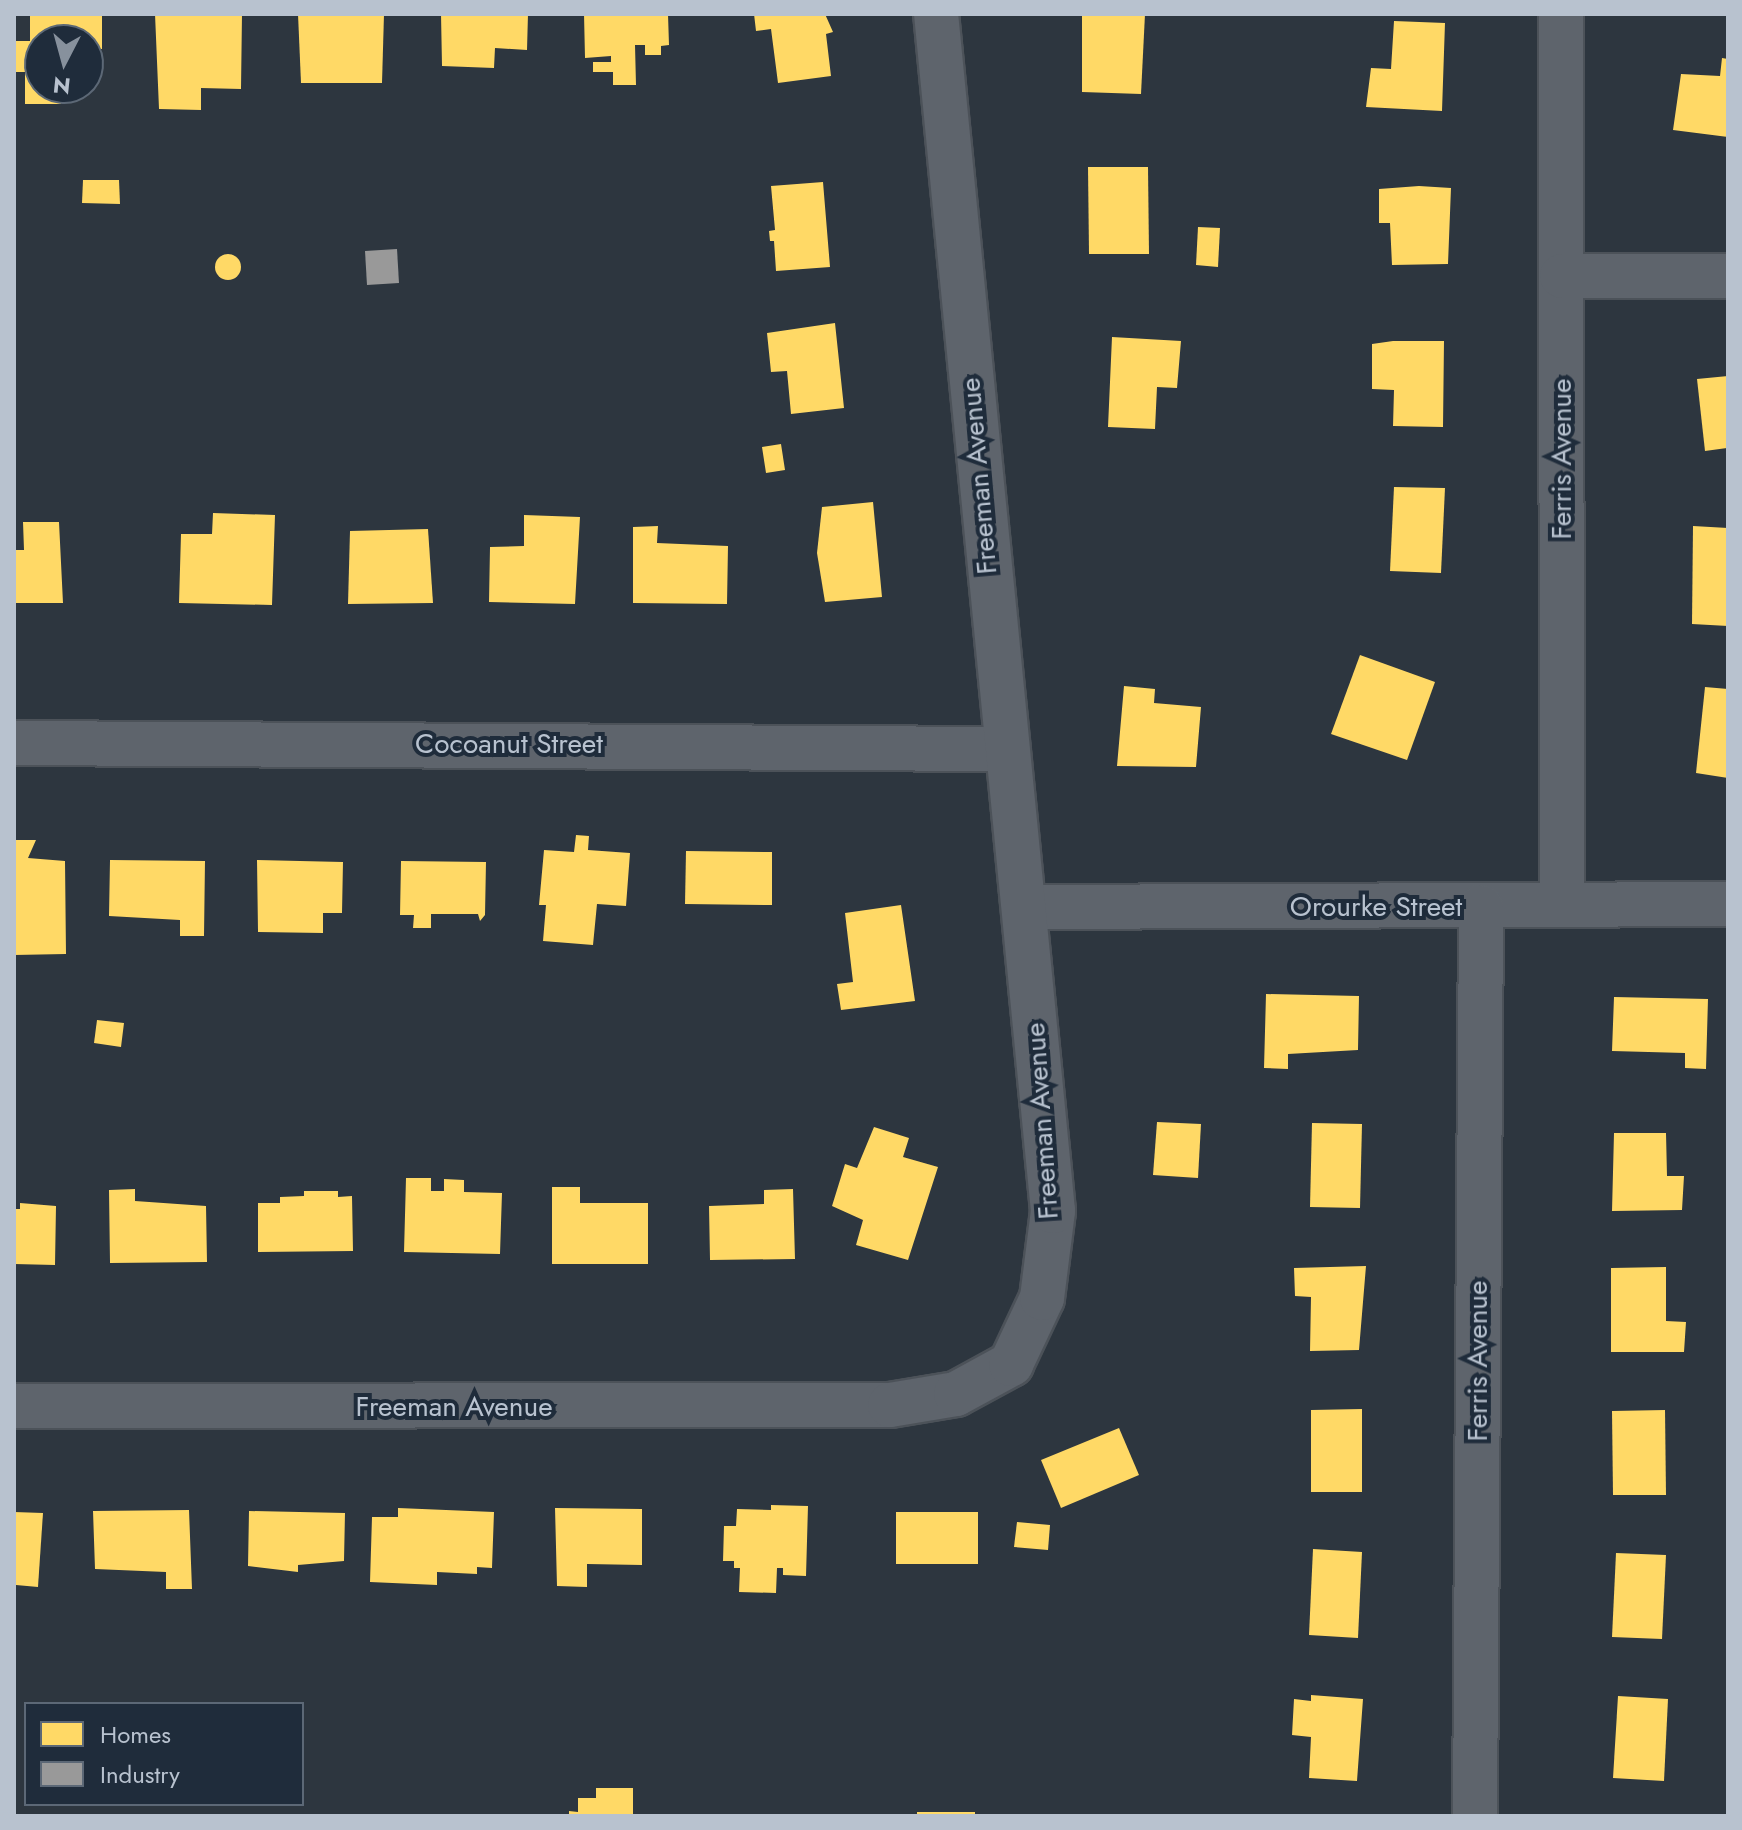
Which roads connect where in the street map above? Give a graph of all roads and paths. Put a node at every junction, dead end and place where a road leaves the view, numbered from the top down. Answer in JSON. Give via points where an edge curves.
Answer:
{"nodes":[{"id":1,"x":936,"y":14,"type":"edge"},
{"id":2,"x":1561,"y":14,"type":"edge"},
{"id":3,"x":1562,"y":276,"type":"junction"},
{"id":4,"x":1728,"y":276,"type":"edge"},
{"id":5,"x":14,"y":743,"type":"edge"},
{"id":6,"x":1005,"y":749,"type":"junction"},
{"id":7,"x":1562,"y":904,"type":"junction"},
{"id":8,"x":1728,"y":904,"type":"edge"},
{"id":9,"x":1024,"y":907,"type":"junction"},
{"id":10,"x":1481,"y":907,"type":"junction"},
{"id":11,"x":14,"y":1406,"type":"edge"},
{"id":12,"x":1475,"y":1816,"type":"edge"}],
"edges":[{"from":1,"to":6,"type":"street","name":"Freeman Avenue"},
{"from":2,"to":3,"type":"street","name":"Ferris Avenue"},
{"from":3,"to":4,"type":"street"},
{"from":3,"to":7,"type":"street","name":"Ferris Avenue"},
{"from":5,"to":6,"type":"street","name":"Cocoanut Street"},
{"from":6,"to":9,"type":"street","name":"Freeman Avenue"},
{"from":7,"to":8,"type":"street","name":"Orourke Street"},
{"from":7,"to":10,"type":"street","name":"Orourke Street"},
{"from":9,"to":10,"type":"street","name":"Orourke Street"},
{"from":9,"to":11,"type":"street","name":"Freeman Avenue","via":[[1053,1211],[1042,1298],[1011,1364],[956,1394],[890,1405],[700,1408]]},
{"from":10,"to":12,"type":"street","name":"Ferris Avenue"}]}
